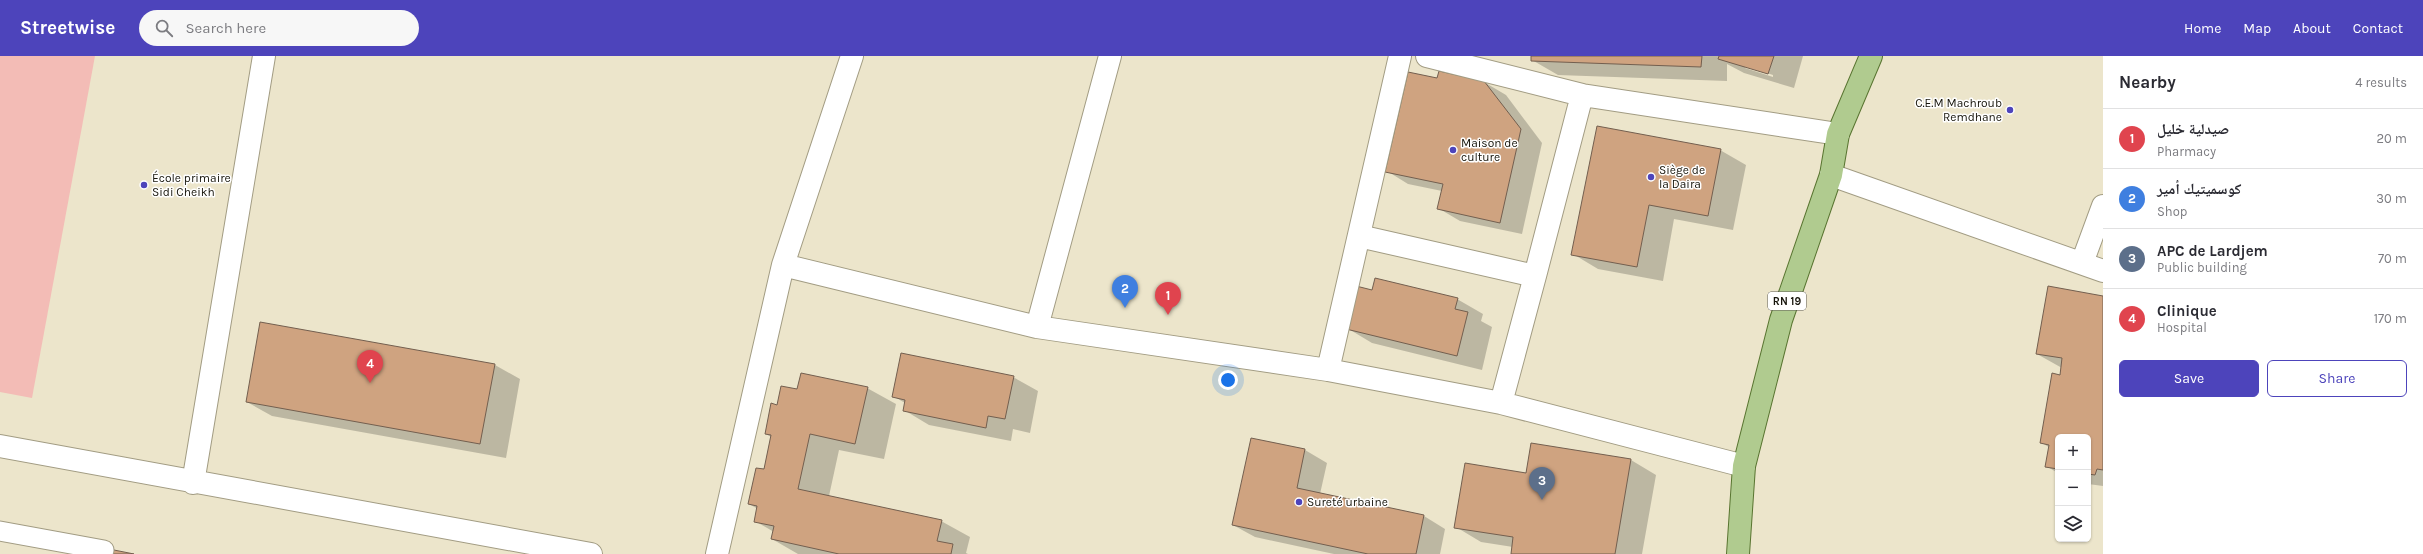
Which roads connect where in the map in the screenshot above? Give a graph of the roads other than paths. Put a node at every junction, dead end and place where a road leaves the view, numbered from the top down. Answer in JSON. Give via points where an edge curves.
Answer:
{"nodes":[{"id":1,"x":264,"y":56,"type":"edge"},
{"id":2,"x":852,"y":56,"type":"edge"},
{"id":3,"x":1110,"y":56,"type":"edge"},
{"id":4,"x":1400,"y":56,"type":"edge"},
{"id":5,"x":1427,"y":56,"type":"edge"},
{"id":6,"x":1871,"y":56,"type":"edge"},
{"id":7,"x":1500,"y":65,"type":"edge"},
{"id":8,"x":1582,"y":95,"type":"junction"},
{"id":9,"x":1838,"y":134,"type":"junction"},
{"id":10,"x":1831,"y":175,"type":"junction"},
{"id":11,"x":2103,"y":206,"type":"edge"},
{"id":12,"x":1359,"y":236,"type":"junction"},
{"id":13,"x":2082,"y":263,"type":"junction"},
{"id":14,"x":783,"y":265,"type":"junction"},
{"id":15,"x":2103,"y":270,"type":"edge"},
{"id":16,"x":1535,"y":276,"type":"junction"},
{"id":17,"x":1037,"y":327,"type":"junction"},
{"id":18,"x":1328,"y":370,"type":"junction"},
{"id":19,"x":1502,"y":403,"type":"junction"},
{"id":20,"x":0,"y":446,"type":"edge"},
{"id":21,"x":1744,"y":466,"type":"junction"},
{"id":22,"x":193,"y":483,"type":"junction"},
{"id":23,"x":0,"y":531,"type":"edge"},
{"id":24,"x":104,"y":550,"type":"dead end"},
{"id":25,"x":591,"y":554,"type":"edge"},
{"id":26,"x":717,"y":554,"type":"edge"},
{"id":27,"x":1738,"y":554,"type":"edge"}],
"edges":[{"from":1,"to":22,"type":"street"},
{"from":2,"to":14,"type":"street"},
{"from":3,"to":17,"type":"street"},
{"from":4,"to":12,"type":"street"},
{"from":5,"to":7,"type":"street"},
{"from":6,"to":9,"type":"main road","number":"RN 19"},
{"from":7,"to":8,"type":"street"},
{"from":8,"to":9,"type":"street"},
{"from":8,"to":16,"type":"street"},
{"from":9,"to":10,"type":"main road","number":"RN 19"},
{"from":10,"to":13,"type":"street"},
{"from":10,"to":21,"type":"main road","number":"RN 19","via":[[1781,320]]},
{"from":11,"to":13,"type":"street"},
{"from":12,"to":16,"type":"street"},
{"from":12,"to":18,"type":"street"},
{"from":13,"to":15,"type":"street"},
{"from":14,"to":17,"type":"street"},
{"from":14,"to":26,"type":"street"},
{"from":16,"to":19,"type":"street"},
{"from":17,"to":18,"type":"street"},
{"from":18,"to":19,"type":"street"},
{"from":19,"to":21,"type":"street"},
{"from":20,"to":22,"type":"street"},
{"from":21,"to":27,"type":"main road","number":"RN 19"},
{"from":22,"to":25,"type":"street"},
{"from":23,"to":24,"type":"lane"}]}
